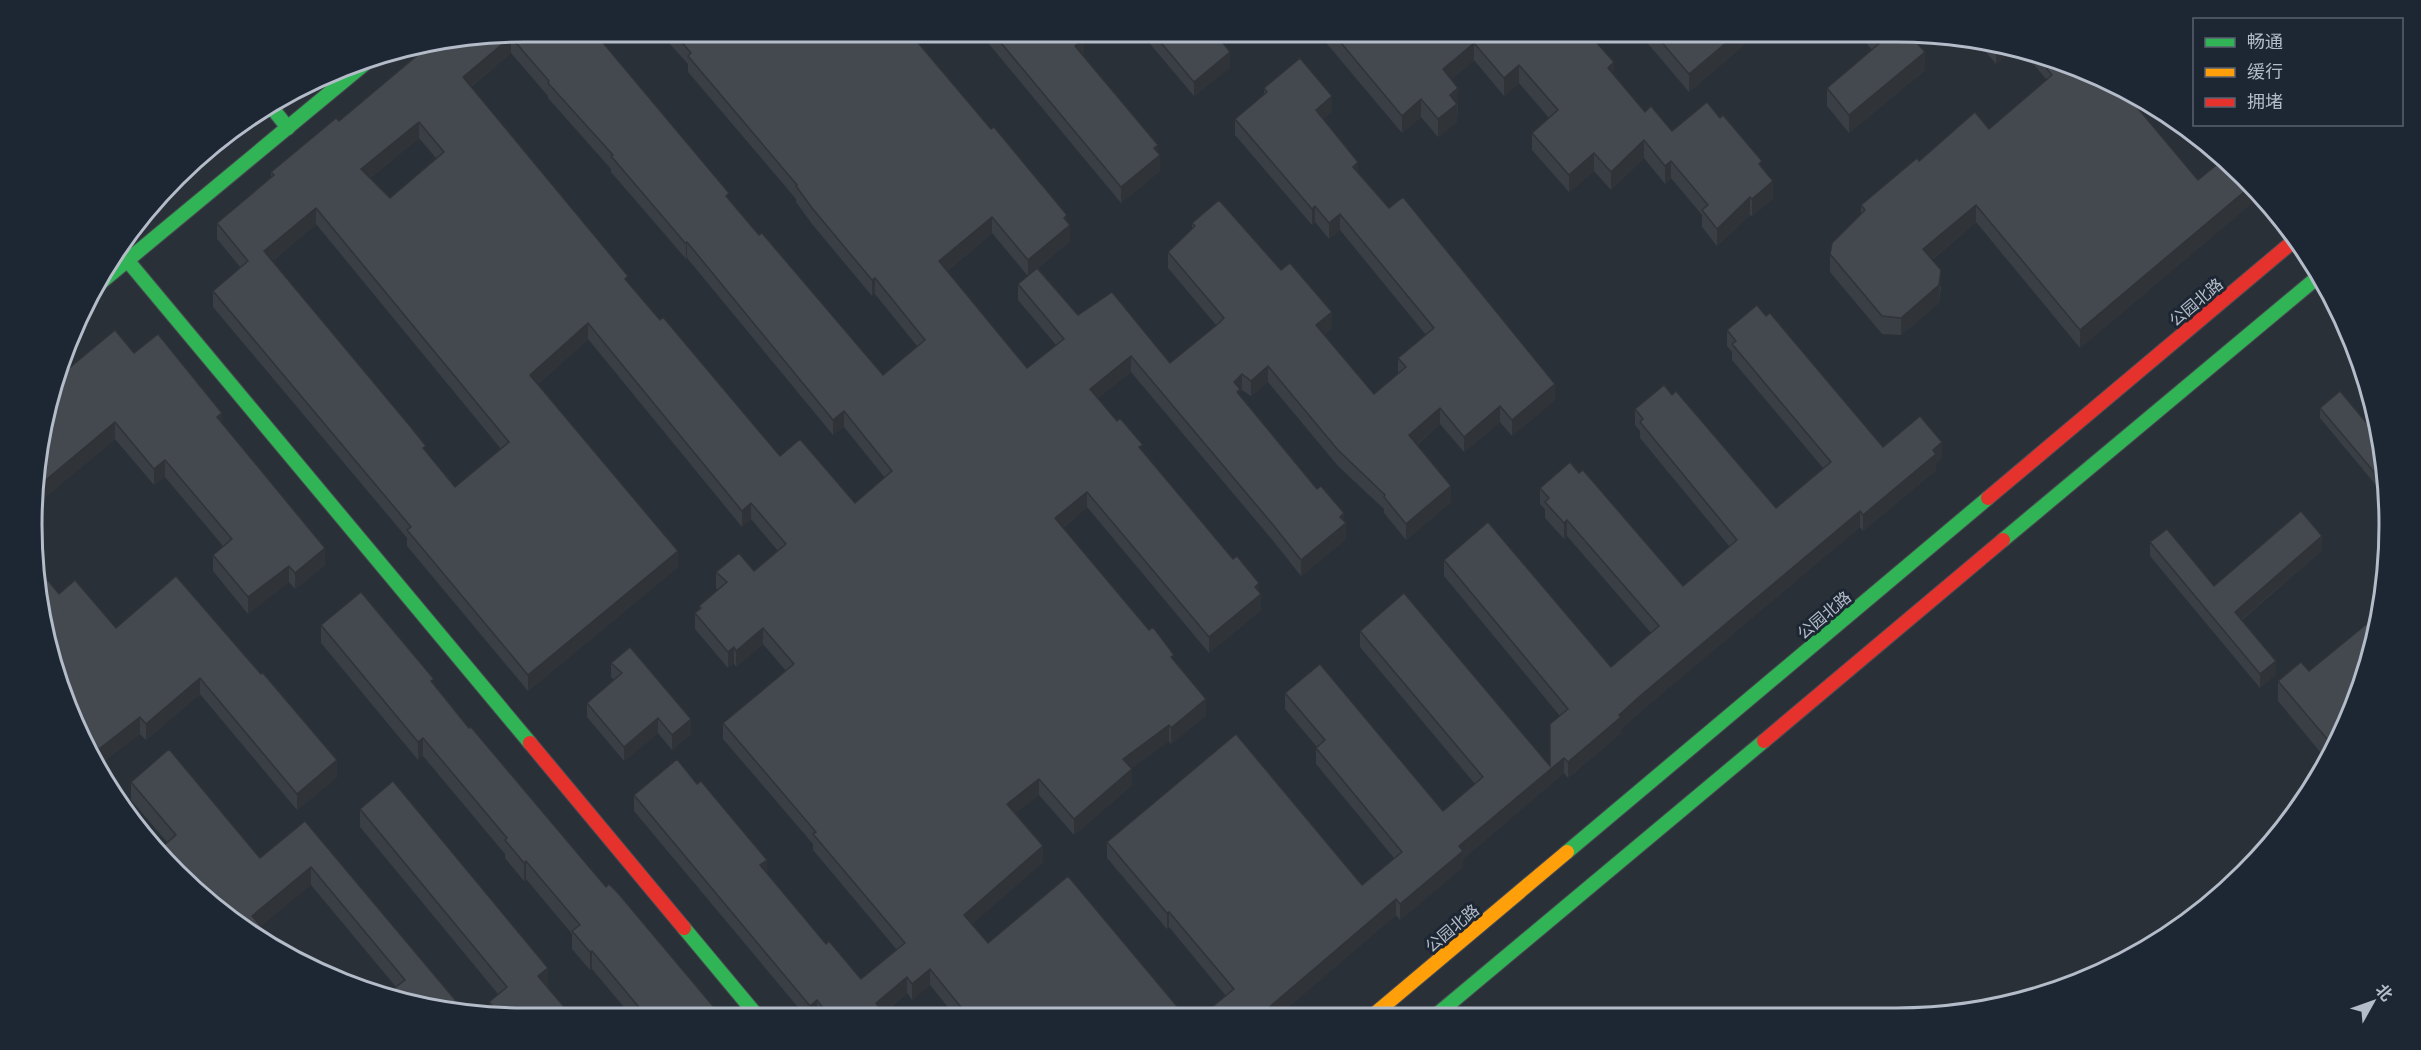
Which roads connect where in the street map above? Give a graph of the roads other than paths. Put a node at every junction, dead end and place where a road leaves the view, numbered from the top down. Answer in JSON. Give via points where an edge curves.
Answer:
{"nodes":[{"id":1,"x":352,"y":75,"type":"edge"},
{"id":2,"x":275,"y":112,"type":"edge"},
{"id":3,"x":288,"y":128,"type":"junction"},
{"id":4,"x":2289,"y":245,"type":"edge"},
{"id":5,"x":127,"y":261,"type":"junction"},
{"id":6,"x":114,"y":272,"type":"edge"},
{"id":7,"x":2312,"y":281,"type":"edge"},
{"id":8,"x":751,"y":1008,"type":"edge"},
{"id":9,"x":1382,"y":1008,"type":"edge"},
{"id":10,"x":1445,"y":1008,"type":"edge"}],
"edges":[{"from":1,"to":3,"type":"main road"},
{"from":2,"to":3,"type":"main road"},
{"from":3,"to":5,"type":"main road"},
{"from":4,"to":9,"type":"main road","name":"公园北路"},
{"from":5,"to":6,"type":"main road"},
{"from":5,"to":8,"type":"main road"},
{"from":7,"to":10,"type":"main road"}]}
